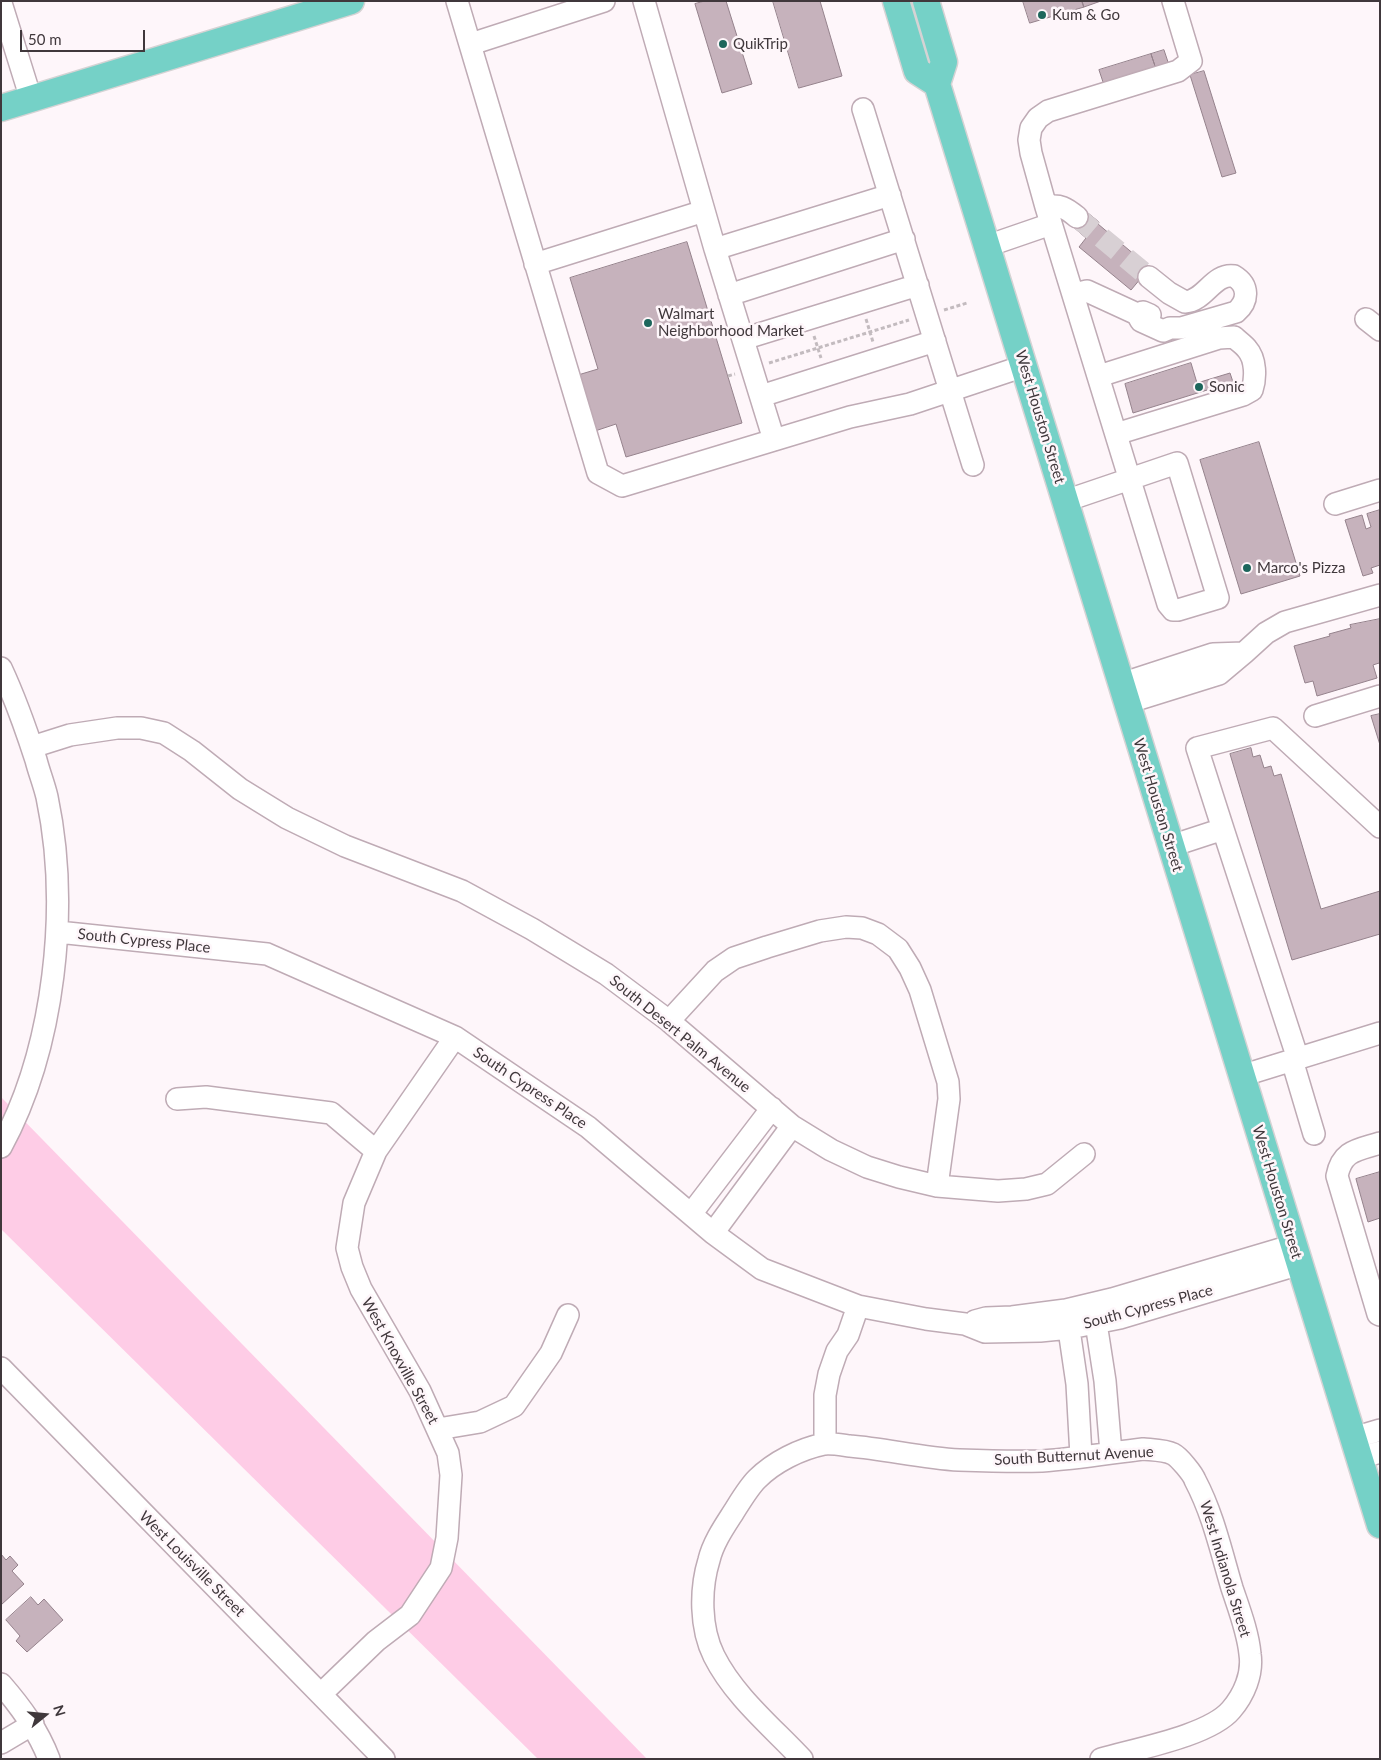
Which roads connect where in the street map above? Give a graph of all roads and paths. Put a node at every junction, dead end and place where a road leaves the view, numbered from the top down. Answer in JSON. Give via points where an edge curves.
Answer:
{"nodes":[{"id":1,"x":351,"y":1,"type":"edge"},
{"id":2,"x":458,"y":1,"type":"edge"},
{"id":3,"x":604,"y":1,"type":"edge"},
{"id":4,"x":644,"y":1,"type":"edge"},
{"id":5,"x":896,"y":1,"type":"edge"},
{"id":6,"x":926,"y":1,"type":"edge"},
{"id":7,"x":1173,"y":1,"type":"edge"},
{"id":8,"x":1,"y":3,"type":"edge"},
{"id":9,"x":471,"y":44,"type":"junction"},
{"id":10,"x":937,"y":84,"type":"junction"},
{"id":11,"x":31,"y":99,"type":"junction"},
{"id":12,"x":3,"y":103,"type":"edge"},
{"id":13,"x":863,"y":109,"type":"dead end"},
{"id":14,"x":890,"y":195,"type":"junction"},
{"id":15,"x":704,"y":211,"type":"junction"},
{"id":16,"x":1049,"y":215,"type":"junction"},
{"id":17,"x":1077,"y":217,"type":"tunnel mouth"},
{"id":18,"x":904,"y":239,"type":"junction"},
{"id":19,"x":987,"y":246,"type":"junction"},
{"id":20,"x":715,"y":249,"type":"junction"},
{"id":21,"x":535,"y":264,"type":"junction"},
{"id":22,"x":1149,"y":276,"type":"tunnel mouth"},
{"id":23,"x":918,"y":285,"type":"junction"},
{"id":24,"x":1074,"y":294,"type":"junction"},
{"id":25,"x":730,"y":295,"type":"junction"},
{"id":26,"x":861,"y":302,"type":"junction"},
{"id":27,"x":967,"y":303,"type":"dead end"},
{"id":28,"x":927,"y":315,"type":"junction"},
{"id":29,"x":809,"y":318,"type":"junction"},
{"id":30,"x":870,"y":332,"type":"junction"},
{"id":31,"x":743,"y":339,"type":"junction"},
{"id":32,"x":935,"y":341,"type":"junction"},
{"id":33,"x":818,"y":348,"type":"junction"},
{"id":34,"x":878,"y":359,"type":"junction"},
{"id":35,"x":1024,"y":366,"type":"junction"},
{"id":36,"x":752,"y":369,"type":"junction"},
{"id":37,"x":728,"y":376,"type":"dead end"},
{"id":38,"x":826,"y":376,"type":"junction"},
{"id":39,"x":1099,"y":376,"type":"junction"},
{"id":40,"x":950,"y":391,"type":"junction"},
{"id":41,"x":761,"y":396,"type":"junction"},
{"id":42,"x":1116,"y":434,"type":"junction"},
{"id":43,"x":774,"y":440,"type":"junction"},
{"id":44,"x":973,"y":465,"type":"dead end"},
{"id":45,"x":1130,"y":478,"type":"junction"},
{"id":46,"x":1380,"y":490,"type":"edge"},
{"id":47,"x":1065,"y":501,"type":"junction"},
{"id":48,"x":1335,"y":504,"type":"dead end"},
{"id":49,"x":1380,"y":595,"type":"edge"},
{"id":50,"x":1,"y":668,"type":"edge"},
{"id":51,"x":1124,"y":693,"type":"junction"},
{"id":52,"x":1380,"y":696,"type":"edge"},
{"id":53,"x":1315,"y":716,"type":"dead end"},
{"id":54,"x":33,"y":752,"type":"junction"},
{"id":55,"x":1380,"y":827,"type":"edge"},
{"id":56,"x":1223,"y":830,"type":"junction"},
{"id":57,"x":1170,"y":846,"type":"junction"},
{"id":58,"x":58,"y":932,"type":"junction"},
{"id":59,"x":669,"y":1022,"type":"junction"},
{"id":60,"x":1380,"y":1033,"type":"edge"},
{"id":61,"x":455,"y":1037,"type":"junction"},
{"id":62,"x":1295,"y":1060,"type":"junction"},
{"id":63,"x":1241,"y":1076,"type":"junction"},
{"id":64,"x":177,"y":1099,"type":"dead end"},
{"id":65,"x":772,"y":1108,"type":"junction"},
{"id":66,"x":792,"y":1126,"type":"junction"},
{"id":67,"x":1314,"y":1134,"type":"dead end"},
{"id":68,"x":1380,"y":1143,"type":"edge"},
{"id":69,"x":1,"y":1147,"type":"edge"},
{"id":70,"x":376,"y":1151,"type":"junction"},
{"id":71,"x":1084,"y":1154,"type":"dead end"},
{"id":72,"x":938,"y":1186,"type":"junction"},
{"id":73,"x":691,"y":1214,"type":"junction"},
{"id":74,"x":712,"y":1232,"type":"junction"},
{"id":75,"x":1297,"y":1254,"type":"junction"},
{"id":76,"x":850,"y":1303,"type":"junction"},
{"id":77,"x":568,"y":1315,"type":"dead end"},
{"id":78,"x":1380,"y":1315,"type":"edge"},
{"id":79,"x":1068,"y":1319,"type":"junction"},
{"id":80,"x":1096,"y":1322,"type":"junction"},
{"id":81,"x":1102,"y":1364,"type":"junction"},
{"id":82,"x":1075,"y":1367,"type":"junction"},
{"id":83,"x":1,"y":1368,"type":"edge"},
{"id":84,"x":438,"y":1429,"type":"junction"},
{"id":85,"x":1380,"y":1430,"type":"edge"},
{"id":86,"x":825,"y":1444,"type":"junction"},
{"id":87,"x":1364,"y":1449,"type":"edge"},
{"id":88,"x":1110,"y":1452,"type":"junction"},
{"id":89,"x":1174,"y":1455,"type":"joint"},
{"id":90,"x":1081,"y":1456,"type":"junction"},
{"id":91,"x":1380,"y":1524,"type":"edge"},
{"id":92,"x":1,"y":1684,"type":"edge"},
{"id":93,"x":321,"y":1694,"type":"junction"},
{"id":94,"x":32,"y":1724,"type":"junction"},
{"id":95,"x":1,"y":1743,"type":"edge"},
{"id":96,"x":49,"y":1759,"type":"edge"},
{"id":97,"x":384,"y":1759,"type":"edge"},
{"id":98,"x":802,"y":1759,"type":"edge"},
{"id":99,"x":1101,"y":1759,"type":"edge"}],
"edges":[{"from":1,"to":11,"type":"main road"},
{"from":2,"to":9,"type":"street"},
{"from":3,"to":9,"type":"street"},
{"from":4,"to":15,"type":"street"},
{"from":5,"to":10,"type":"main road","via":[[916,70]]},
{"from":6,"to":10,"type":"main road","via":[[944,62]]},
{"from":7,"to":16,"type":"street","via":[[1191,61],[1178,71],[1048,111],[1034,122],[1030,146]]},
{"from":8,"to":11,"type":"street"},
{"from":9,"to":21,"type":"street"},
{"from":10,"to":19,"type":"main road","name":"West Houston Street"},
{"from":11,"to":12,"type":"main road"},
{"from":13,"to":14,"type":"street"},
{"from":14,"to":18,"type":"street"},
{"from":14,"to":20,"type":"street"},
{"from":15,"to":20,"type":"street"},
{"from":15,"to":21,"type":"street"},
{"from":16,"to":17,"type":"street","via":[[1055,205],[1063,206]]},
{"from":16,"to":19,"type":"street"},
{"from":16,"to":24,"type":"street"},
{"from":18,"to":23,"type":"street"},
{"from":18,"to":25,"type":"street"},
{"from":19,"to":35,"type":"main road","name":"West Houston Street"},
{"from":20,"to":25,"type":"street"},
{"from":21,"to":43,"type":"street","via":[[598,473],[622,486]]},
{"from":22,"to":24,"type":"street","via":[[1185,302],[1197,299],[1226,276],[1236,278],[1245,288],[1244,302],[1236,312],[1163,331],[1141,321],[1137,314],[1087,291]]},
{"from":23,"to":26,"type":"street"},
{"from":23,"to":28,"type":"street"},
{"from":24,"to":39,"type":"street"},
{"from":25,"to":31,"type":"street"},
{"from":26,"to":29,"type":"street"},
{"from":26,"to":30,"type":"path"},
{"from":27,"to":28,"type":"path"},
{"from":28,"to":30,"type":"path"},
{"from":28,"to":32,"type":"street"},
{"from":29,"to":31,"type":"street"},
{"from":29,"to":33,"type":"path"},
{"from":30,"to":33,"type":"path"},
{"from":30,"to":34,"type":"path"},
{"from":31,"to":36,"type":"street"},
{"from":32,"to":34,"type":"street"},
{"from":32,"to":40,"type":"street"},
{"from":33,"to":36,"type":"path"},
{"from":33,"to":38,"type":"path"},
{"from":34,"to":38,"type":"street"},
{"from":35,"to":40,"type":"street"},
{"from":35,"to":47,"type":"main road","name":"West Houston Street"},
{"from":36,"to":37,"type":"path"},
{"from":36,"to":41,"type":"street"},
{"from":38,"to":41,"type":"street"},
{"from":39,"to":42,"type":"street"},
{"from":39,"to":42,"type":"street","via":[[1219,338],[1234,338],[1248,350],[1251,358],[1255,378],[1252,390]]},
{"from":40,"to":43,"type":"street"},
{"from":40,"to":44,"type":"street"},
{"from":41,"to":43,"type":"street"},
{"from":42,"to":45,"type":"street"},
{"from":45,"to":45,"type":"street","via":[[1177,463],[1218,598],[1182,610],[1170,607]]},
{"from":45,"to":47,"type":"street"},
{"from":46,"to":48,"type":"street"},
{"from":47,"to":51,"type":"main road","name":"West Houston Street"},
{"from":49,"to":51,"type":"street","via":[[1285,622],[1266,633],[1219,674],[1204,668]]},
{"from":50,"to":54,"type":"street"},
{"from":51,"to":57,"type":"main road","name":"West Houston Street"},
{"from":52,"to":53,"type":"street"},
{"from":54,"to":58,"type":"street","via":[[47,796],[54,840]]},
{"from":54,"to":59,"type":"street","name":"South Desert Palm Avenue","via":[[73,744],[95,732],[116,728],[141,728],[164,734],[192,751],[240,789],[287,818],[345,846],[462,891],[532,929],[606,974]]},
{"from":55,"to":56,"type":"street","via":[[1273,728],[1197,748]]},
{"from":56,"to":57,"type":"street"},
{"from":56,"to":62,"type":"street"},
{"from":57,"to":63,"type":"main road","name":"West Houston Street"},
{"from":58,"to":61,"type":"street","name":"South Cypress Place","via":[[267,954]]},
{"from":58,"to":69,"type":"street","via":[[49,1006],[29,1084]]},
{"from":59,"to":65,"type":"street","name":"South Desert Palm Avenue"},
{"from":59,"to":72,"type":"street","via":[[715,971],[734,958],[820,931],[846,927],[878,934],[898,949],[910,968],[920,990],[948,1082],[949,1099]]},
{"from":60,"to":62,"type":"street"},
{"from":61,"to":70,"type":"street","name":"West Knoxville Street"},
{"from":61,"to":73,"type":"street","name":"South Cypress Place","via":[[588,1127]]},
{"from":62,"to":63,"type":"street"},
{"from":62,"to":67,"type":"street"},
{"from":63,"to":75,"type":"main road","name":"West Houston Street"},
{"from":64,"to":70,"type":"street","via":[[206,1097],[331,1112]]},
{"from":65,"to":66,"type":"street","name":"South Desert Palm Avenue"},
{"from":65,"to":73,"type":"street"},
{"from":66,"to":72,"type":"street","name":"South Desert Palm Avenue","via":[[867,1167]]},
{"from":66,"to":74,"type":"street"},
{"from":68,"to":78,"type":"street","via":[[1348,1153],[1339,1166],[1338,1176]]},
{"from":70,"to":84,"type":"street","name":"West Knoxville Street","via":[[354,1203],[347,1248],[366,1297]]},
{"from":71,"to":72,"type":"street","name":"South Desert Palm Avenue","via":[[1047,1184],[1026,1189],[998,1191]]},
{"from":73,"to":74,"type":"street","name":"South Cypress Place"},
{"from":74,"to":76,"type":"street","name":"South Cypress Place","via":[[762,1269]]},
{"from":75,"to":79,"type":"street","name":"South Cypress Place","via":[[1112,1299]]},
{"from":75,"to":80,"type":"street","name":"South Cypress Place","via":[[1120,1318]]},
{"from":75,"to":87,"type":"main road","name":"West Houston Street"},
{"from":76,"to":79,"type":"street","name":"South Cypress Place","via":[[965,1324],[986,1318],[1021,1316]]},
{"from":76,"to":86,"type":"street","via":[[848,1335],[837,1351],[825,1395]]},
{"from":77,"to":84,"type":"street","via":[[551,1353],[514,1406],[480,1422]]},
{"from":79,"to":80,"type":"street","name":"South Cypress Place"},
{"from":79,"to":82,"type":"street"},
{"from":80,"to":81,"type":"street"},
{"from":81,"to":82,"type":"street"},
{"from":81,"to":88,"type":"street"},
{"from":82,"to":90,"type":"street"},
{"from":83,"to":93,"type":"street","name":"West Louisville Street"},
{"from":84,"to":93,"type":"street","name":"West Knoxville Street","via":[[448,1452],[451,1475],[447,1538],[441,1568],[410,1615],[376,1641]]},
{"from":85,"to":87,"type":"street"},
{"from":86,"to":90,"type":"street","name":"South Butternut Avenue","via":[[959,1460],[1043,1461]]},
{"from":86,"to":98,"type":"street","via":[[793,1454],[757,1479],[719,1536],[704,1582],[705,1633],[714,1656],[729,1681]]},
{"from":87,"to":91,"type":"main road","name":"West Houston Street"},
{"from":88,"to":89,"type":"street","name":"South Butternut Avenue","via":[[1143,1449]]},
{"from":88,"to":90,"type":"street","name":"South Butternut Avenue"},
{"from":89,"to":99,"type":"street","name":"West Indianola Street","via":[[1194,1477],[1209,1510],[1242,1621],[1250,1654],[1249,1675],[1244,1692],[1230,1711],[1208,1727]]},
{"from":92,"to":94,"type":"street"},
{"from":93,"to":97,"type":"street","name":"West Louisville Street"},
{"from":94,"to":95,"type":"street"},
{"from":94,"to":96,"type":"street"}]}
